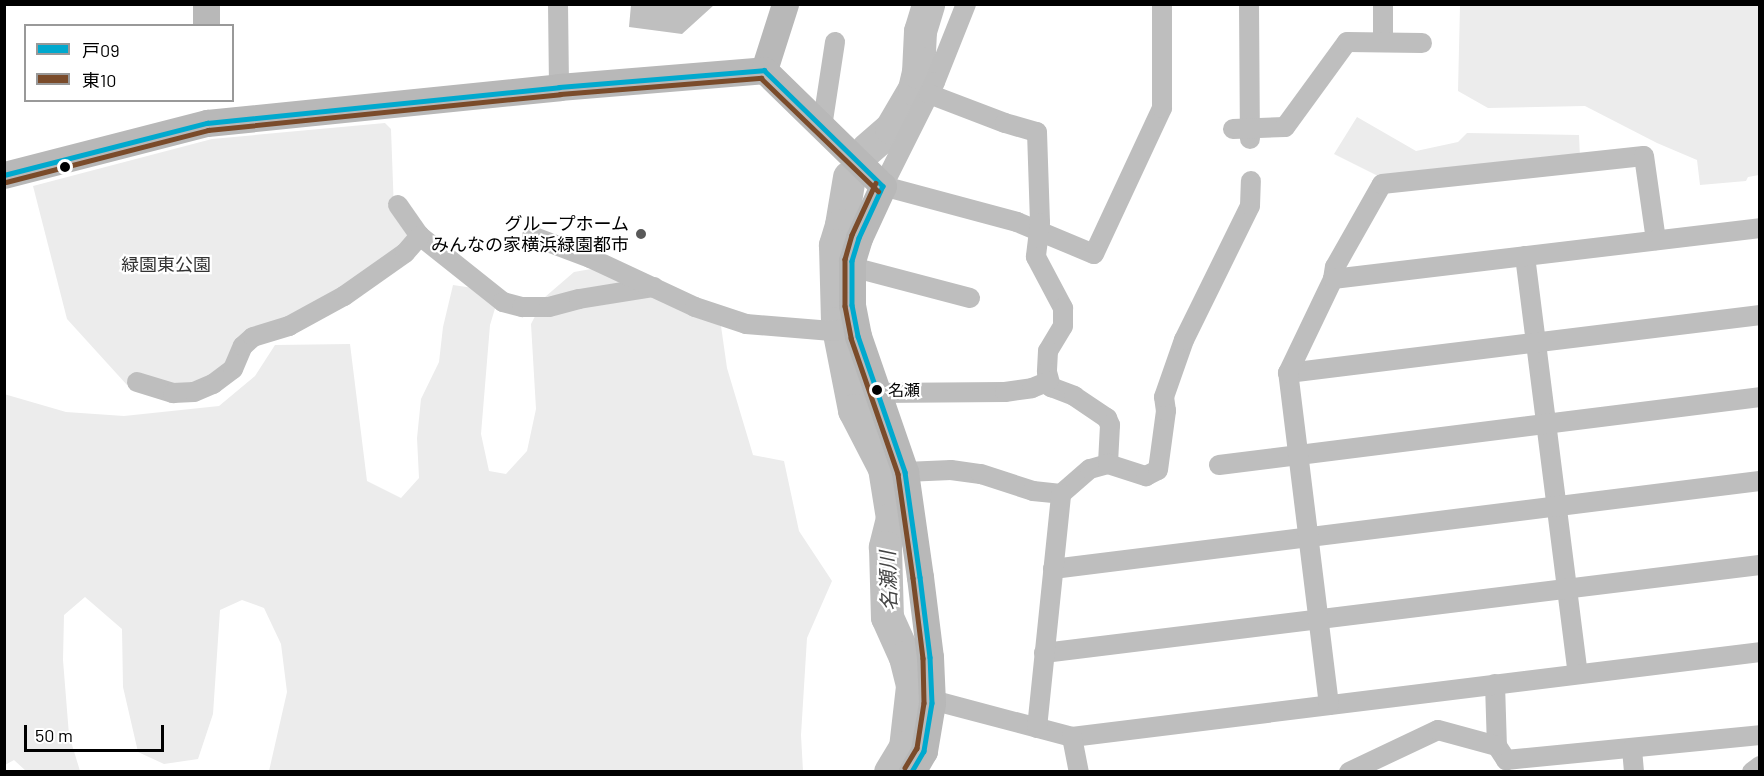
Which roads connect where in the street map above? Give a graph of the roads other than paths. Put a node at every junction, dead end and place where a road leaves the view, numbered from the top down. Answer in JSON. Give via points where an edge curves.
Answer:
{"nodes":[{"id":1,"x":206,"y":4,"type":"edge"},
{"id":2,"x":558,"y":4,"type":"edge"},
{"id":3,"x":785,"y":4,"type":"edge"},
{"id":4,"x":966,"y":4,"type":"edge"},
{"id":5,"x":1162,"y":4,"type":"edge"},
{"id":6,"x":1250,"y":4,"type":"edge"},
{"id":7,"x":1383,"y":4,"type":"edge"},
{"id":8,"x":206,"y":24,"type":"edge"},
{"id":9,"x":835,"y":42,"type":"dead end"},
{"id":10,"x":1383,"y":42,"type":"junction"},
{"id":11,"x":1422,"y":43,"type":"dead end"},
{"id":12,"x":764,"y":70,"type":"junction"},
{"id":13,"x":559,"y":87,"type":"junction"},
{"id":14,"x":929,"y":94,"type":"junction"},
{"id":15,"x":207,"y":112,"type":"edge"},
{"id":16,"x":822,"y":127,"type":"junction"},
{"id":17,"x":4,"y":175,"type":"edge"},
{"id":18,"x":1251,"y":182,"type":"dead end"},
{"id":19,"x":883,"y":186,"type":"junction"},
{"id":20,"x":398,"y":205,"type":"dead end"},
{"id":21,"x":1760,"y":228,"type":"edge"},
{"id":22,"x":1038,"y":231,"type":"junction"},
{"id":23,"x":420,"y":236,"type":"junction"},
{"id":24,"x":532,"y":236,"type":"dead end"},
{"id":25,"x":1656,"y":240,"type":"junction"},
{"id":26,"x":1525,"y":256,"type":"junction"},
{"id":27,"x":852,"y":267,"type":"junction"},
{"id":28,"x":1333,"y":279,"type":"junction"},
{"id":29,"x":654,"y":287,"type":"junction"},
{"id":30,"x":970,"y":298,"type":"dead end"},
{"id":31,"x":1760,"y":315,"type":"edge"},
{"id":32,"x":844,"y":330,"type":"junction"},
{"id":33,"x":1536,"y":341,"type":"junction"},
{"id":34,"x":1288,"y":373,"type":"junction"},
{"id":35,"x":1049,"y":381,"type":"junction"},
{"id":36,"x":137,"y":382,"type":"dead end"},
{"id":37,"x":877,"y":393,"type":"junction"},
{"id":38,"x":1760,"y":397,"type":"edge"},
{"id":39,"x":1547,"y":424,"type":"junction"},
{"id":40,"x":1298,"y":455,"type":"junction"},
{"id":41,"x":1108,"y":464,"type":"junction"},
{"id":42,"x":1219,"y":465,"type":"dead end"},
{"id":43,"x":905,"y":472,"type":"junction"},
{"id":44,"x":1760,"y":481,"type":"edge"},
{"id":45,"x":1061,"y":494,"type":"junction"},
{"id":46,"x":1557,"y":505,"type":"junction"},
{"id":47,"x":1308,"y":536,"type":"junction"},
{"id":48,"x":1760,"y":565,"type":"edge"},
{"id":49,"x":1053,"y":569,"type":"junction"},
{"id":50,"x":1567,"y":587,"type":"junction"},
{"id":51,"x":1318,"y":620,"type":"junction"},
{"id":52,"x":1760,"y":652,"type":"edge"},
{"id":53,"x":1044,"y":653,"type":"junction"},
{"id":54,"x":1578,"y":674,"type":"junction"},
{"id":55,"x":1495,"y":684,"type":"junction"},
{"id":56,"x":932,"y":700,"type":"junction"},
{"id":57,"x":1329,"y":705,"type":"junction"},
{"id":58,"x":1037,"y":728,"type":"junction"},
{"id":59,"x":1760,"y":735,"type":"edge"},
{"id":60,"x":1072,"y":737,"type":"junction"},
{"id":61,"x":1497,"y":746,"type":"junction"},
{"id":62,"x":1632,"y":749,"type":"junction"},
{"id":63,"x":1760,"y":765,"type":"edge"},
{"id":64,"x":912,"y":771,"type":"edge"},
{"id":65,"x":1079,"y":771,"type":"edge"},
{"id":66,"x":1348,"y":771,"type":"edge"},
{"id":67,"x":1634,"y":771,"type":"edge"},
{"id":68,"x":1752,"y":771,"type":"edge"}],
"edges":[{"from":1,"to":8,"type":"street"},
{"from":2,"to":13,"type":"street"},
{"from":3,"to":12,"type":"street"},
{"from":4,"to":14,"type":"street"},
{"from":5,"to":22,"type":"street","via":[[1164,117],[1094,254]]},
{"from":6,"to":10,"type":"street","via":[[1244,132],[1285,127],[1347,42]]},
{"from":7,"to":10,"type":"street"},
{"from":9,"to":16,"type":"street"},
{"from":10,"to":11,"type":"street"},
{"from":12,"to":13,"type":"street"},
{"from":12,"to":16,"type":"street"},
{"from":13,"to":15,"type":"street"},
{"from":14,"to":19,"type":"street"},
{"from":14,"to":22,"type":"street","via":[[1037,132]]},
{"from":15,"to":17,"type":"street"},
{"from":16,"to":19,"type":"street"},
{"from":18,"to":41,"type":"street","via":[[1250,206],[1185,340],[1164,397],[1162,470],[1146,476]]},
{"from":19,"to":22,"type":"street"},
{"from":19,"to":27,"type":"street","via":[[859,238]]},
{"from":20,"to":23,"type":"street"},
{"from":21,"to":25,"type":"street"},
{"from":22,"to":35,"type":"street","via":[[1036,256],[1063,308],[1063,326],[1048,351]]},
{"from":23,"to":29,"type":"street","via":[[503,302],[522,307],[549,307]]},
{"from":23,"to":36,"type":"street","via":[[405,253],[344,296],[289,326],[253,337],[243,345],[233,369],[213,384],[194,392],[173,393]]},
{"from":24,"to":29,"type":"street"},
{"from":25,"to":26,"type":"street"},
{"from":25,"to":28,"type":"street","via":[[1644,156],[1382,184],[1335,267]]},
{"from":26,"to":28,"type":"street"},
{"from":26,"to":33,"type":"street"},
{"from":27,"to":30,"type":"street"},
{"from":27,"to":32,"type":"street","via":[[852,305]]},
{"from":28,"to":34,"type":"street"},
{"from":29,"to":32,"type":"street","via":[[695,307],[746,324]]},
{"from":31,"to":33,"type":"street"},
{"from":32,"to":37,"type":"street"},
{"from":33,"to":34,"type":"street"},
{"from":33,"to":39,"type":"street"},
{"from":34,"to":40,"type":"street"},
{"from":35,"to":37,"type":"street","via":[[1005,392]]},
{"from":35,"to":41,"type":"street","via":[[1051,387],[1074,396],[1107,418]]},
{"from":37,"to":43,"type":"street"},
{"from":38,"to":39,"type":"street"},
{"from":39,"to":40,"type":"street"},
{"from":39,"to":46,"type":"street"},
{"from":40,"to":42,"type":"street"},
{"from":40,"to":47,"type":"street"},
{"from":41,"to":45,"type":"street","via":[[1090,469]]},
{"from":43,"to":45,"type":"street","via":[[951,470],[981,474],[1033,491]]},
{"from":43,"to":56,"type":"street","via":[[930,657]]},
{"from":44,"to":46,"type":"street"},
{"from":45,"to":49,"type":"street"},
{"from":46,"to":47,"type":"street"},
{"from":46,"to":50,"type":"street"},
{"from":47,"to":49,"type":"street"},
{"from":47,"to":51,"type":"street"},
{"from":48,"to":50,"type":"street"},
{"from":49,"to":53,"type":"street"},
{"from":50,"to":51,"type":"street"},
{"from":50,"to":54,"type":"street"},
{"from":51,"to":53,"type":"street"},
{"from":51,"to":57,"type":"street"},
{"from":52,"to":54,"type":"street"},
{"from":53,"to":58,"type":"street"},
{"from":54,"to":55,"type":"street"},
{"from":55,"to":57,"type":"street"},
{"from":55,"to":61,"type":"street"},
{"from":56,"to":58,"type":"street"},
{"from":56,"to":64,"type":"street","via":[[924,750]]},
{"from":57,"to":60,"type":"street"},
{"from":58,"to":60,"type":"street"},
{"from":59,"to":62,"type":"street"},
{"from":60,"to":65,"type":"street"},
{"from":61,"to":62,"type":"street","via":[[1506,760]]},
{"from":61,"to":66,"type":"street","via":[[1438,729]]},
{"from":62,"to":67,"type":"street"},
{"from":63,"to":68,"type":"street"}]}
